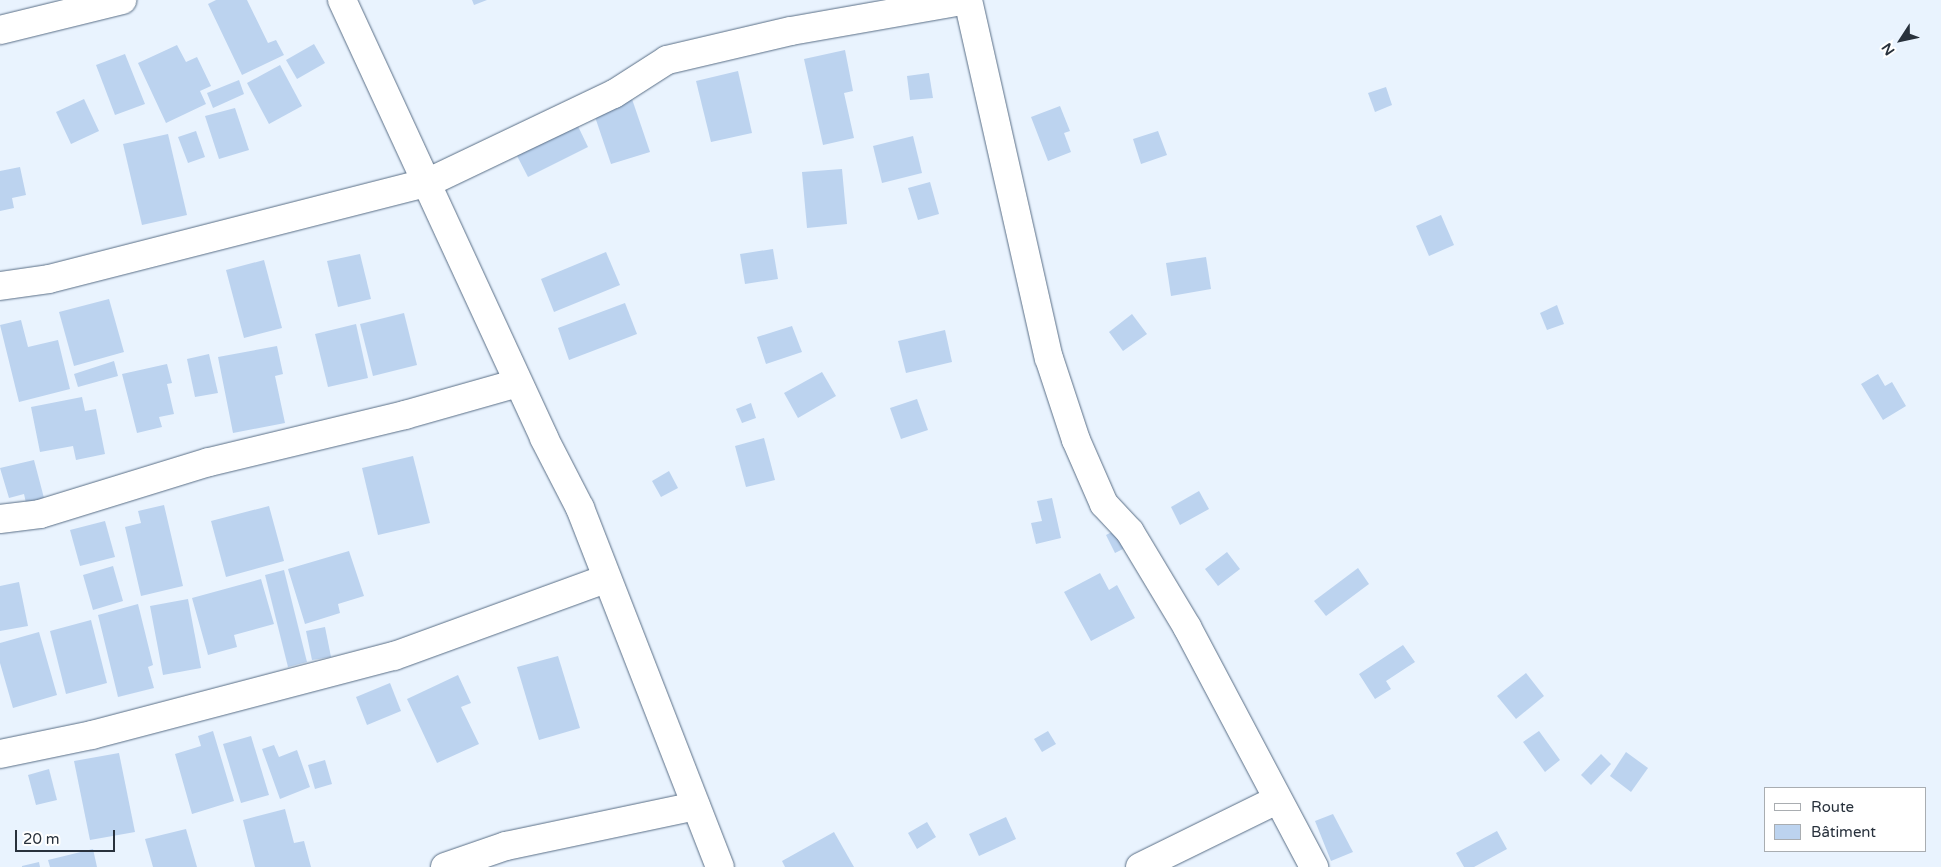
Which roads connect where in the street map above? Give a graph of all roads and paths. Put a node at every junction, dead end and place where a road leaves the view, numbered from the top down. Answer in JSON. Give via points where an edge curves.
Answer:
{"nodes":[{"id":1,"x":122,"y":0,"type":"edge"},
{"id":2,"x":342,"y":0,"type":"edge"},
{"id":3,"x":967,"y":0,"type":"edge"},
{"id":4,"x":0,"y":30,"type":"edge"},
{"id":5,"x":427,"y":183,"type":"junction"},
{"id":6,"x":0,"y":286,"type":"edge"},
{"id":7,"x":518,"y":383,"type":"junction"},
{"id":8,"x":0,"y":519,"type":"edge"},
{"id":9,"x":606,"y":579,"type":"junction"},
{"id":10,"x":0,"y":754,"type":"edge"},
{"id":11,"x":1277,"y":800,"type":"junction"},
{"id":12,"x":696,"y":806,"type":"junction"},
{"id":13,"x":445,"y":867,"type":"edge"},
{"id":14,"x":720,"y":867,"type":"edge"},
{"id":15,"x":1140,"y":867,"type":"edge"},
{"id":16,"x":1314,"y":867,"type":"edge"}],
"edges":[{"from":1,"to":4,"type":"street"},
{"from":2,"to":5,"type":"street"},
{"from":3,"to":5,"type":"street","via":[[791,31],[667,60],[614,94]]},
{"from":3,"to":11,"type":"street","via":[[1049,358],[1076,440],[1104,504],[1130,532],[1187,627]]},
{"from":5,"to":6,"type":"street","via":[[50,279]]},
{"from":5,"to":7,"type":"street"},
{"from":7,"to":8,"type":"street","via":[[405,415],[209,462],[40,514]]},
{"from":7,"to":9,"type":"street","via":[[580,508]]},
{"from":9,"to":10,"type":"street","via":[[394,656],[92,735]]},
{"from":9,"to":12,"type":"street"},
{"from":11,"to":15,"type":"street"},
{"from":11,"to":16,"type":"street"},
{"from":12,"to":13,"type":"street","via":[[506,846]]},
{"from":12,"to":14,"type":"street"}]}
